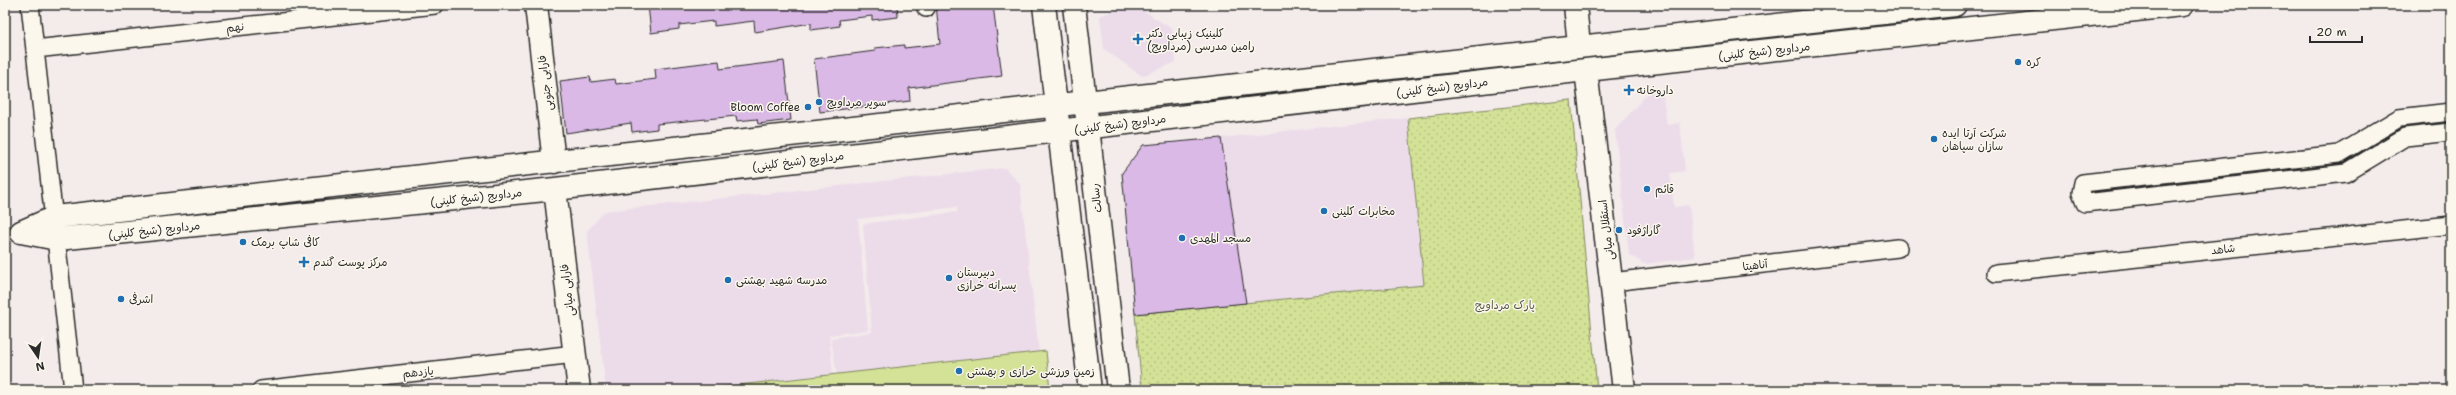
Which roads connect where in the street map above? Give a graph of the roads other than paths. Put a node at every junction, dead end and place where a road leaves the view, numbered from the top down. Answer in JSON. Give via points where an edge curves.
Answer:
{"nodes":[{"id":1,"x":30,"y":5,"type":"edge"},
{"id":2,"x":435,"y":5,"type":"edge"},
{"id":3,"x":536,"y":5,"type":"edge"},
{"id":4,"x":1044,"y":5,"type":"edge"},
{"id":5,"x":1074,"y":5,"type":"edge"},
{"id":6,"x":1575,"y":5,"type":"edge"},
{"id":7,"x":1955,"y":5,"type":"edge"},
{"id":8,"x":2182,"y":5,"type":"edge"},
{"id":9,"x":1579,"y":45,"type":"junction"},
{"id":10,"x":35,"y":49,"type":"junction"},
{"id":11,"x":1586,"y":70,"type":"junction"},
{"id":12,"x":1084,"y":100,"type":"junction"},
{"id":13,"x":1055,"y":103,"type":"junction"},
{"id":14,"x":2451,"y":112,"type":"edge"},
{"id":15,"x":1088,"y":128,"type":"junction"},
{"id":16,"x":1059,"y":131,"type":"junction"},
{"id":17,"x":2451,"y":132,"type":"edge"},
{"id":18,"x":554,"y":162,"type":"junction"},
{"id":19,"x":555,"y":190,"type":"junction"},
{"id":20,"x":55,"y":217,"type":"junction"},
{"id":21,"x":2451,"y":225,"type":"edge"},
{"id":22,"x":57,"y":239,"type":"junction"},
{"id":23,"x":1898,"y":248,"type":"dead end"},
{"id":24,"x":1996,"y":273,"type":"dead end"},
{"id":25,"x":1612,"y":282,"type":"junction"},
{"id":26,"x":575,"y":354,"type":"junction"},
{"id":27,"x":73,"y":390,"type":"edge"},
{"id":28,"x":261,"y":390,"type":"edge"},
{"id":29,"x":579,"y":390,"type":"edge"},
{"id":30,"x":1090,"y":390,"type":"edge"},
{"id":31,"x":1118,"y":390,"type":"edge"},
{"id":32,"x":1624,"y":390,"type":"edge"}],
"edges":[{"from":1,"to":10,"type":"street"},
{"from":2,"to":10,"type":"street","name":"نهم"},
{"from":3,"to":18,"type":"main road","name":"فارابی جنوبی"},
{"from":4,"to":13,"type":"main road"},
{"from":5,"to":12,"type":"main road","name":"رسالت"},
{"from":6,"to":9,"type":"main road"},
{"from":7,"to":9,"type":"main road"},
{"from":8,"to":11,"type":"main road","name":"مرداویج (شیخ کلینی)"},
{"from":9,"to":12,"type":"main road"},
{"from":10,"to":20,"type":"street"},
{"from":11,"to":15,"type":"main road","name":"مرداویج (شیخ کلینی)"},
{"from":11,"to":25,"type":"main road","name":"استقلال میانی"},
{"from":12,"to":13,"type":"main road"},
{"from":12,"to":15,"type":"main road","name":"رسالت"},
{"from":13,"to":16,"type":"main road"},
{"from":13,"to":18,"type":"main road"},
{"from":14,"to":17,"type":"street","via":[[2399,118],[2339,154],[2083,183],[2081,193],[2085,203],[2346,174],[2405,137]]},
{"from":15,"to":16,"type":"main road","name":"مرداویج (شیخ کلینی)"},
{"from":15,"to":31,"type":"main road","name":"رسالت"},
{"from":16,"to":19,"type":"main road","name":"مرداویج (شیخ کلینی)"},
{"from":16,"to":30,"type":"main road"},
{"from":18,"to":20,"type":"main road"},
{"from":19,"to":22,"type":"main road","name":"مرداویج (شیخ کلینی)"},
{"from":19,"to":26,"type":"main road","name":"فارابی میانی"},
{"from":20,"to":22,"type":"street"},
{"from":20,"to":22,"type":"main road","name":"مرداویج (شیخ کلینی)","via":[[21,232]]},
{"from":21,"to":24,"type":"street","name":"شاهد"},
{"from":22,"to":27,"type":"street"},
{"from":23,"to":25,"type":"street","name":"آناهیتا"},
{"from":25,"to":32,"type":"main road","name":"استقلال میانی"},
{"from":26,"to":28,"type":"street","name":"یازدهم"},
{"from":26,"to":29,"type":"main road","name":"فارابی میانی"}]}
